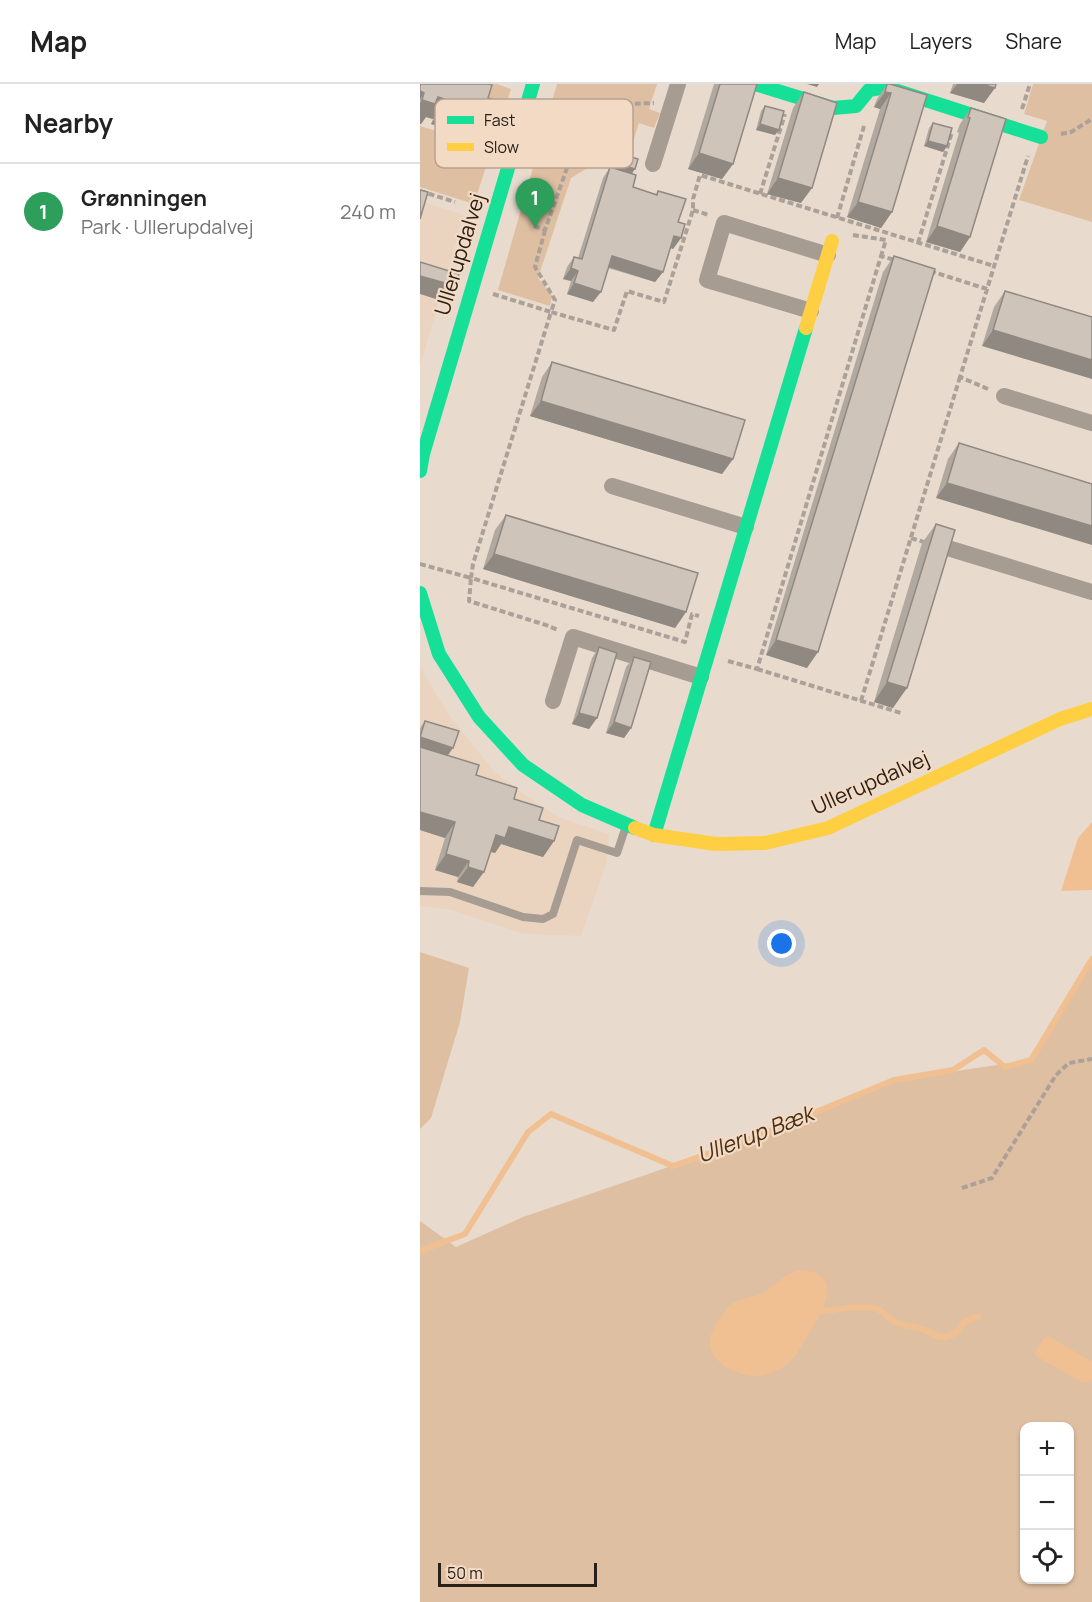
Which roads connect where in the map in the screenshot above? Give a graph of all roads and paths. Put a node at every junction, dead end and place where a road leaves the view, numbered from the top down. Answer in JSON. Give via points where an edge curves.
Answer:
{"nodes":[{"id":1,"x":533,"y":84,"type":"edge"},
{"id":2,"x":678,"y":84,"type":"edge"},
{"id":3,"x":755,"y":84,"type":"edge"},
{"id":4,"x":790,"y":95,"type":"junction"},
{"id":5,"x":528,"y":99,"type":"edge"},
{"id":6,"x":672,"y":102,"type":"junction"},
{"id":7,"x":633,"y":104,"type":"edge"},
{"id":8,"x":848,"y":107,"type":"junction"},
{"id":9,"x":958,"y":111,"type":"junction"},
{"id":10,"x":1092,"y":119,"type":"edge"},
{"id":11,"x":1038,"y":136,"type":"junction"},
{"id":12,"x":653,"y":164,"type":"dead end"},
{"id":13,"x":508,"y":168,"type":"edge"},
{"id":14,"x":567,"y":168,"type":"edge"},
{"id":15,"x":420,"y":191,"type":"edge"},
{"id":16,"x":760,"y":194,"type":"dead end"},
{"id":17,"x":455,"y":202,"type":"dead end"},
{"id":18,"x":837,"y":218,"type":"dead end"},
{"id":19,"x":534,"y":226,"type":"dead end"},
{"id":20,"x":545,"y":230,"type":"junction"},
{"id":21,"x":918,"y":243,"type":"dead end"},
{"id":22,"x":830,"y":248,"type":"joint"},
{"id":23,"x":903,"y":262,"type":"edge"},
{"id":24,"x":924,"y":269,"type":"edge"},
{"id":25,"x":472,"y":287,"type":"junction"},
{"id":26,"x":987,"y":289,"type":"junction"},
{"id":27,"x":811,"y":311,"type":"junction"},
{"id":28,"x":551,"y":312,"type":"junction"},
{"id":29,"x":960,"y":377,"type":"junction"},
{"id":30,"x":1005,"y":396,"type":"joint"},
{"id":31,"x":1092,"y":423,"type":"edge"},
{"id":32,"x":420,"y":471,"type":"edge"},
{"id":33,"x":612,"y":486,"type":"dead end"},
{"id":34,"x":746,"y":527,"type":"junction"},
{"id":35,"x":910,"y":538,"type":"junction"},
{"id":36,"x":951,"y":549,"type":"joint"},
{"id":37,"x":420,"y":564,"type":"edge"},
{"id":38,"x":471,"y":578,"type":"junction"},
{"id":39,"x":1092,"y":592,"type":"edge"},
{"id":40,"x":420,"y":593,"type":"edge"},
{"id":41,"x":717,"y":623,"type":"junction"},
{"id":42,"x":573,"y":637,"type":"junction"},
{"id":43,"x":708,"y":654,"type":"junction"},
{"id":44,"x":757,"y":669,"type":"junction"},
{"id":45,"x":701,"y":677,"type":"junction"},
{"id":46,"x":553,"y":701,"type":"dead end"},
{"id":47,"x":861,"y":701,"type":"junction"},
{"id":48,"x":1092,"y":709,"type":"edge"},
{"id":49,"x":902,"y":713,"type":"dead end"},
{"id":50,"x":627,"y":825,"type":"junction"},
{"id":51,"x":654,"y":834,"type":"junction"},
{"id":52,"x":420,"y":891,"type":"edge"},
{"id":53,"x":1092,"y":1059,"type":"edge"},
{"id":54,"x":962,"y":1188,"type":"dead end"}],
"edges":[{"from":1,"to":5,"type":"street","name":"Ullerupdalvej"},
{"from":2,"to":6,"type":"street"},
{"from":3,"to":4,"type":"street"},
{"from":4,"to":8,"type":"street","via":[[833,108]]},
{"from":4,"to":16,"type":"path"},
{"from":6,"to":7,"type":"path"},
{"from":6,"to":12,"type":"street"},
{"from":8,"to":9,"type":"street","via":[[856,106],[869,90],[885,87]]},
{"from":8,"to":18,"type":"path","via":[[865,124]]},
{"from":9,"to":11,"type":"street"},
{"from":9,"to":21,"type":"path"},
{"from":10,"to":11,"type":"path","via":[[1071,132]]},
{"from":11,"to":26,"type":"path"},
{"from":13,"to":25,"type":"street","name":"Ullerupdalvej"},
{"from":14,"to":20,"type":"path"},
{"from":15,"to":17,"type":"path"},
{"from":19,"to":20,"type":"path"},
{"from":20,"to":28,"type":"path","via":[[535,267],[555,300]]},
{"from":22,"to":27,"type":"street"},
{"from":22,"to":27,"type":"street","via":[[724,223],[707,280]]},
{"from":23,"to":44,"type":"path","via":[[881,256]]},
{"from":24,"to":26,"type":"path"},
{"from":25,"to":28,"type":"path"},
{"from":25,"to":32,"type":"street","name":"Ullerupdalvej"},
{"from":26,"to":29,"type":"path"},
{"from":27,"to":34,"type":"street"},
{"from":28,"to":38,"type":"path"},
{"from":29,"to":30,"type":"path"},
{"from":29,"to":35,"type":"path"},
{"from":30,"to":31,"type":"street"},
{"from":33,"to":34,"type":"street"},
{"from":34,"to":41,"type":"street"},
{"from":35,"to":36,"type":"path"},
{"from":35,"to":47,"type":"path"},
{"from":36,"to":39,"type":"street"},
{"from":37,"to":38,"type":"path"},
{"from":38,"to":41,"type":"path","via":[[685,642],[692,614]]},
{"from":38,"to":42,"type":"path","via":[[469,602]]},
{"from":40,"to":50,"type":"street","name":"Ullerupdalvej","via":[[439,654],[480,720],[523,765],[582,805]]},
{"from":41,"to":43,"type":"street"},
{"from":42,"to":45,"type":"street"},
{"from":42,"to":46,"type":"street"},
{"from":43,"to":44,"type":"path"},
{"from":43,"to":45,"type":"street"},
{"from":44,"to":47,"type":"path"},
{"from":45,"to":51,"type":"street"},
{"from":47,"to":49,"type":"path"},
{"from":48,"to":51,"type":"street","name":"Ullerupdalvej","via":[[1060,719],[828,828],[765,843],[716,844]]},
{"from":50,"to":51,"type":"street","name":"Ullerupdalvej"},
{"from":50,"to":52,"type":"lane","via":[[617,853],[577,840],[553,914],[543,919],[523,917],[450,892]]},
{"from":53,"to":54,"type":"path","via":[[1069,1063],[1056,1075],[992,1178]]}]}
